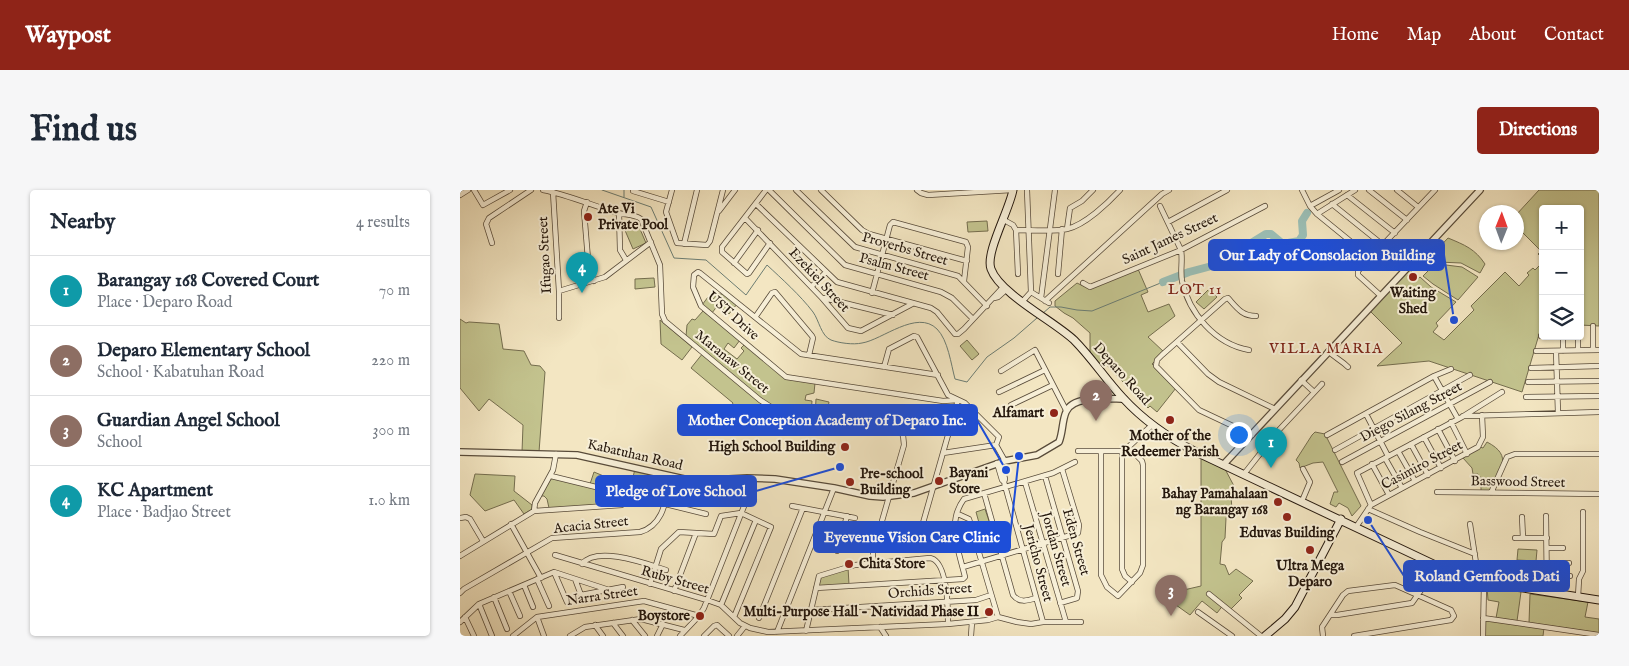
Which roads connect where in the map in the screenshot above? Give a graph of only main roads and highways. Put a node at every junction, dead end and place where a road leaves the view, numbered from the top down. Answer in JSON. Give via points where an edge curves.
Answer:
{"nodes":[{"id":1,"x":1012,"y":190,"type":"edge"},
{"id":2,"x":1341,"y":519,"type":"junction"},
{"id":3,"x":1599,"y":600,"type":"edge"},
{"id":4,"x":1263,"y":636,"type":"edge"}],
"edges":[{"from":1,"to":2,"type":"main road","name":"Deparo Road","via":[[990,263],[991,270],[1005,288],[1074,341],[1124,399],[1152,425],[1177,442],[1223,465]]},
{"from":2,"to":3,"type":"main road","name":"Deparo Road","via":[[1466,578]]},
{"from":2,"to":4,"type":"main road","via":[[1295,607],[1286,619]]}]}
